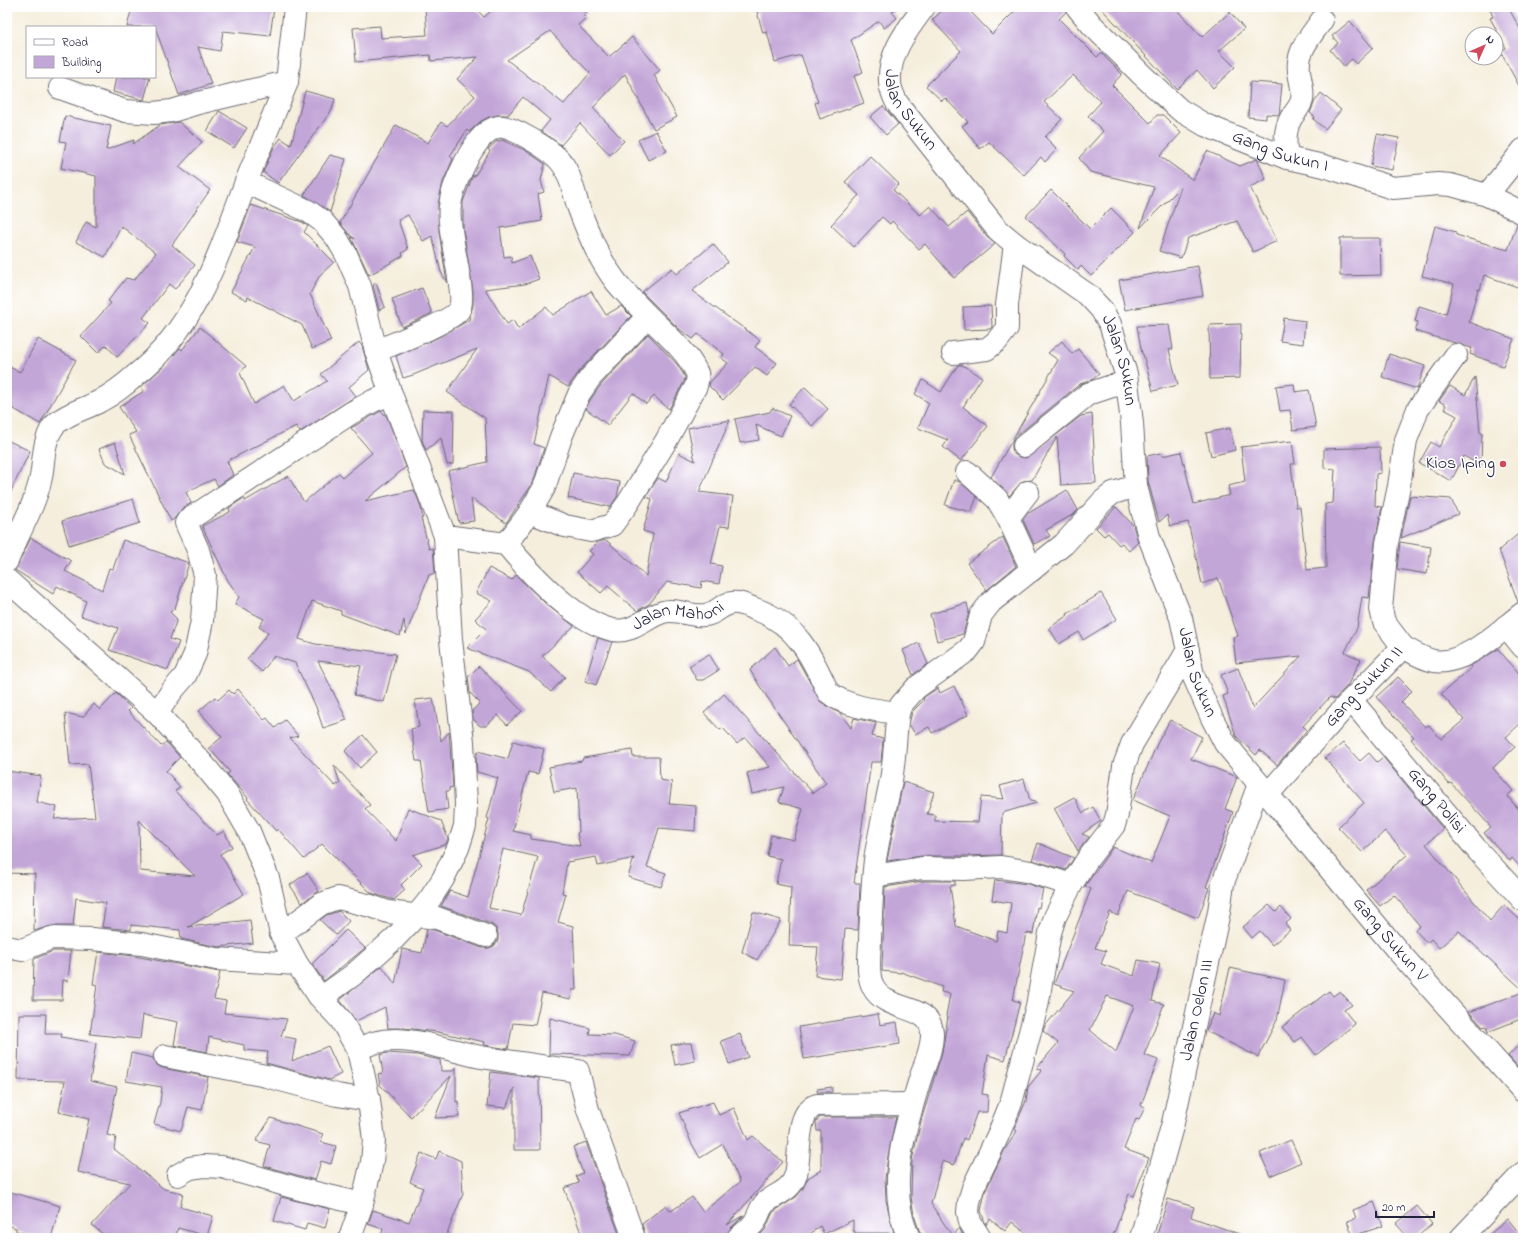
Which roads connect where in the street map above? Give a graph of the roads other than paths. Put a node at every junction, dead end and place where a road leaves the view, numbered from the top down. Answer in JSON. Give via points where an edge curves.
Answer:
{"nodes":[{"id":1,"x":295,"y":7,"type":"edge"},
{"id":2,"x":924,"y":7,"type":"edge"},
{"id":3,"x":1077,"y":7,"type":"edge"},
{"id":4,"x":1322,"y":20,"type":"dead end"},
{"id":5,"x":287,"y":82,"type":"junction"},
{"id":6,"x":60,"y":88,"type":"dead end"},
{"id":7,"x":1523,"y":150,"type":"edge"},
{"id":8,"x":1287,"y":158,"type":"junction"},
{"id":9,"x":246,"y":182,"type":"junction"},
{"id":10,"x":1487,"y":195,"type":"junction"},
{"id":11,"x":1523,"y":213,"type":"edge"},
{"id":12,"x":1016,"y":244,"type":"junction"},
{"id":13,"x":648,"y":316,"type":"junction"},
{"id":14,"x":376,"y":351,"type":"junction"},
{"id":15,"x":953,"y":353,"type":"dead end"},
{"id":16,"x":1456,"y":355,"type":"dead end"},
{"id":17,"x":1127,"y":384,"type":"junction"},
{"id":18,"x":391,"y":394,"type":"junction"},
{"id":19,"x":1024,"y":446,"type":"dead end"},
{"id":20,"x":967,"y":472,"type":"dead end"},
{"id":21,"x":1136,"y":486,"type":"junction"},
{"id":22,"x":1028,"y":492,"type":"dead end"},
{"id":23,"x":530,"y":512,"type":"junction"},
{"id":24,"x":1008,"y":518,"type":"junction"},
{"id":25,"x":445,"y":536,"type":"junction"},
{"id":26,"x":506,"y":544,"type":"junction"},
{"id":27,"x":7,"y":561,"type":"edge"},
{"id":28,"x":1032,"y":570,"type":"junction"},
{"id":29,"x":7,"y":580,"type":"edge"},
{"id":30,"x":1514,"y":620,"type":"edge"},
{"id":31,"x":1402,"y":647,"type":"junction"},
{"id":32,"x":1523,"y":647,"type":"edge"},
{"id":33,"x":1188,"y":650,"type":"junction"},
{"id":34,"x":1351,"y":700,"type":"junction"},
{"id":35,"x":157,"y":713,"type":"junction"},
{"id":36,"x":898,"y":713,"type":"junction"},
{"id":37,"x":1264,"y":789,"type":"junction"},
{"id":38,"x":874,"y":876,"type":"junction"},
{"id":39,"x":1071,"y":885,"type":"junction"},
{"id":40,"x":1523,"y":900,"type":"edge"},
{"id":41,"x":417,"y":915,"type":"junction"},
{"id":42,"x":281,"y":934,"type":"junction"},
{"id":43,"x":486,"y":936,"type":"dead end"},
{"id":44,"x":7,"y":947,"type":"edge"},
{"id":45,"x":297,"y":964,"type":"junction"},
{"id":46,"x":319,"y":996,"type":"junction"},
{"id":47,"x":358,"y":1050,"type":"junction"},
{"id":48,"x":166,"y":1056,"type":"dead end"},
{"id":49,"x":1523,"y":1092,"type":"edge"},
{"id":50,"x":369,"y":1100,"type":"junction"},
{"id":51,"x":912,"y":1104,"type":"junction"},
{"id":52,"x":1523,"y":1173,"type":"edge"},
{"id":53,"x":178,"y":1175,"type":"dead end"},
{"id":54,"x":362,"y":1204,"type":"junction"},
{"id":55,"x":350,"y":1238,"type":"edge"},
{"id":56,"x":634,"y":1238,"type":"edge"},
{"id":57,"x":738,"y":1238,"type":"edge"},
{"id":58,"x":909,"y":1238,"type":"edge"},
{"id":59,"x":980,"y":1238,"type":"edge"},
{"id":60,"x":1141,"y":1238,"type":"edge"},
{"id":61,"x":1461,"y":1238,"type":"edge"}],
"edges":[{"from":1,"to":5,"type":"street"},
{"from":2,"to":12,"type":"street","name":"Jalan Sukun","via":[[902,37],[892,60],[890,83],[896,103],[979,208],[997,229]]},
{"from":3,"to":8,"type":"street","name":"Gang Sukun I","via":[[1092,25],[1180,110],[1205,125]]},
{"from":4,"to":8,"type":"street","via":[[1300,55],[1298,68],[1302,100],[1291,120],[1284,142]]},
{"from":5,"to":6,"type":"street","via":[[172,111],[154,113],[125,111]]},
{"from":5,"to":9,"type":"street"},
{"from":7,"to":10,"type":"street"},
{"from":8,"to":10,"type":"street","name":"Gang Sukun I","via":[[1324,166],[1393,188],[1438,184]]},
{"from":9,"to":14,"type":"street","via":[[308,211],[322,221],[336,237],[360,286]]},
{"from":9,"to":27,"type":"street","via":[[206,286],[165,345],[138,374],[108,396],[63,419],[54,426],[47,437],[36,494]]},
{"from":10,"to":11,"type":"street","name":"Gang Sukun I"},
{"from":12,"to":15,"type":"street","via":[[1007,328],[987,349]]},
{"from":12,"to":17,"type":"street","name":"Jalan Sukun","via":[[1088,295],[1101,308],[1110,324]]},
{"from":13,"to":14,"type":"street","via":[[616,281],[598,255],[561,162],[543,148],[504,126],[481,137],[472,150],[460,172],[450,207],[450,231],[462,293],[459,311],[414,336]]},
{"from":13,"to":23,"type":"street","via":[[590,378],[580,394],[561,437],[544,488]]},
{"from":13,"to":23,"type":"street","via":[[675,341],[697,372],[698,378],[666,441],[612,524],[591,531],[565,526]]},
{"from":14,"to":18,"type":"street"},
{"from":16,"to":31,"type":"street","via":[[1418,409],[1406,440],[1387,543],[1381,609],[1384,622]]},
{"from":17,"to":19,"type":"street","via":[[1088,394]]},
{"from":17,"to":21,"type":"street","name":"Jalan Sukun"},
{"from":18,"to":25,"type":"street"},
{"from":18,"to":35,"type":"street","via":[[350,413],[188,520],[186,523],[198,550],[205,575],[202,621],[195,654],[185,676]]},
{"from":20,"to":24,"type":"street","via":[[997,498]]},
{"from":21,"to":28,"type":"street","via":[[1113,493],[1103,501],[1064,544]]},
{"from":21,"to":33,"type":"street","name":"Jalan Sukun","via":[[1149,537],[1181,618]]},
{"from":22,"to":24,"type":"street"},
{"from":23,"to":26,"type":"street"},
{"from":24,"to":28,"type":"street"},
{"from":25,"to":26,"type":"street"},
{"from":25,"to":41,"type":"street","via":[[451,640],[462,742],[465,826],[443,879]]},
{"from":26,"to":36,"type":"street","name":"Jalan Mahoni","via":[[524,566],[577,613],[601,627],[614,630],[628,629],[665,611],[706,615],[730,603],[738,603],[769,614],[783,622],[801,640],[815,662],[828,692],[857,705]]},
{"from":28,"to":36,"type":"street","via":[[986,608],[981,615],[974,642],[968,650],[916,688],[901,705]]},
{"from":29,"to":35,"type":"street"},
{"from":30,"to":31,"type":"street","name":"Gang Sukun II","via":[[1476,649],[1458,658],[1445,661],[1426,658]]},
{"from":30,"to":32,"type":"street"},
{"from":31,"to":34,"type":"street","name":"Gang Sukun II"},
{"from":33,"to":37,"type":"street","name":"Jalan Sukun","via":[[1193,675],[1212,718],[1226,743]]},
{"from":33,"to":39,"type":"street","via":[[1132,744],[1124,766],[1114,825]]},
{"from":34,"to":37,"type":"street","name":"Gang Sukun II"},
{"from":34,"to":40,"type":"street","name":"Gang Polisi","via":[[1479,852]]},
{"from":35,"to":42,"type":"street","via":[[227,793],[249,831],[268,878]]},
{"from":36,"to":38,"type":"street","via":[[891,779],[875,858]]},
{"from":37,"to":49,"type":"street","name":"Gang Sukun V","via":[[1397,950]]},
{"from":37,"to":60,"type":"street","name":"Jalan Oelon III","via":[[1223,884],[1173,1123]]},
{"from":38,"to":39,"type":"street","via":[[922,868],[1001,867],[1031,872]]},
{"from":38,"to":51,"type":"street","via":[[869,966],[873,986],[886,1001],[918,1012],[931,1026],[932,1041]]},
{"from":39,"to":59,"type":"street","via":[[1050,933],[1037,1006],[1010,1103],[969,1202],[970,1222]]},
{"from":41,"to":42,"type":"street","via":[[388,912],[338,898],[321,904]]},
{"from":41,"to":43,"type":"street","via":[[438,918]]},
{"from":41,"to":46,"type":"street","via":[[353,975],[325,995]]},
{"from":42,"to":45,"type":"street"},
{"from":44,"to":45,"type":"street","via":[[22,950],[51,938],[92,938],[142,944],[216,958]]},
{"from":45,"to":46,"type":"street"},
{"from":46,"to":47,"type":"street","via":[[341,1020]]},
{"from":47,"to":50,"type":"street"},
{"from":47,"to":56,"type":"street","via":[[366,1045],[386,1041],[422,1042],[479,1056],[578,1072],[596,1135]]},
{"from":48,"to":50,"type":"street"},
{"from":50,"to":54,"type":"street","via":[[374,1140],[372,1162]]},
{"from":51,"to":57,"type":"street","via":[[812,1106],[803,1117],[799,1161],[794,1180],[785,1191],[766,1203],[754,1223]]},
{"from":51,"to":58,"type":"street","via":[[898,1169],[898,1197],[904,1228]]},
{"from":52,"to":61,"type":"street"},
{"from":53,"to":54,"type":"street","via":[[190,1168],[222,1167]]},
{"from":54,"to":55,"type":"street"}]}
